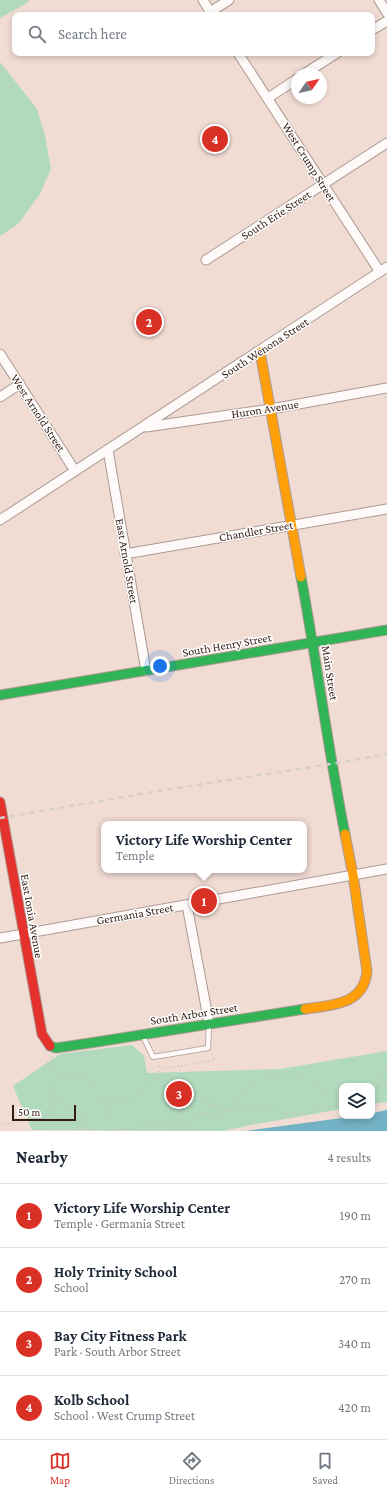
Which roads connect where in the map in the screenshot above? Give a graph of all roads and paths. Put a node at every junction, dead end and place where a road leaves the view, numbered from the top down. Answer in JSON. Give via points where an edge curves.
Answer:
{"nodes":[{"id":1,"x":203,"y":0,"type":"edge"},
{"id":2,"x":229,"y":0,"type":"edge"},
{"id":3,"x":378,"y":0,"type":"edge"},
{"id":4,"x":210,"y":12,"type":"edge"},
{"id":5,"x":214,"y":12,"type":"edge"},
{"id":6,"x":387,"y":13,"type":"edge"},
{"id":7,"x":387,"y":21,"type":"edge"},
{"id":8,"x":375,"y":28,"type":"edge"},
{"id":9,"x":240,"y":56,"type":"edge"},
{"id":10,"x":332,"y":56,"type":"edge"},
{"id":11,"x":313,"y":68,"type":"edge"},
{"id":12,"x":291,"y":83,"type":"edge"},
{"id":13,"x":268,"y":98,"type":"junction"},
{"id":14,"x":387,"y":143,"type":"edge"},
{"id":15,"x":322,"y":184,"type":"junction"},
{"id":16,"x":206,"y":260,"type":"dead end"},
{"id":17,"x":383,"y":269,"type":"edge"},
{"id":18,"x":260,"y":352,"type":"junction"},
{"id":19,"x":0,"y":354,"type":"edge"},
{"id":20,"x":20,"y":384,"type":"junction"},
{"id":21,"x":387,"y":388,"type":"edge"},
{"id":22,"x":0,"y":397,"type":"edge"},
{"id":23,"x":271,"y":409,"type":"junction"},
{"id":24,"x":142,"y":428,"type":"junction"},
{"id":25,"x":108,"y":450,"type":"junction"},
{"id":26,"x":75,"y":471,"type":"junction"},
{"id":27,"x":387,"y":509,"type":"edge"},
{"id":28,"x":0,"y":520,"type":"edge"},
{"id":29,"x":292,"y":525,"type":"junction"},
{"id":30,"x":125,"y":554,"type":"junction"},
{"id":31,"x":387,"y":630,"type":"edge"},
{"id":32,"x":313,"y":643,"type":"junction"},
{"id":33,"x":146,"y":671,"type":"junction"},
{"id":34,"x":0,"y":695,"type":"edge"},
{"id":35,"x":0,"y":802,"type":"edge"},
{"id":36,"x":387,"y":869,"type":"edge"},
{"id":37,"x":353,"y":876,"type":"junction"},
{"id":38,"x":186,"y":905,"type":"junction"},
{"id":39,"x":23,"y":934,"type":"junction"},
{"id":40,"x":0,"y":938,"type":"edge"},
{"id":41,"x":354,"y":995,"type":"joint"},
{"id":42,"x":209,"y":1023,"type":"junction"},
{"id":43,"x":142,"y":1034,"type":"junction"},
{"id":44,"x":49,"y":1046,"type":"junction"},
{"id":45,"x":208,"y":1048,"type":"junction"},
{"id":46,"x":387,"y":1064,"type":"edge"},
{"id":47,"x":178,"y":1066,"type":"junction"},
{"id":48,"x":59,"y":1079,"type":"junction"},
{"id":49,"x":375,"y":1083,"type":"edge"},
{"id":50,"x":375,"y":1087,"type":"edge"},
{"id":51,"x":387,"y":1087,"type":"edge"},
{"id":52,"x":339,"y":1096,"type":"edge"},
{"id":53,"x":113,"y":1101,"type":"junction"},
{"id":54,"x":59,"y":1102,"type":"junction"},
{"id":55,"x":209,"y":1103,"type":"junction"},
{"id":56,"x":339,"y":1103,"type":"edge"},
{"id":57,"x":226,"y":1112,"type":"junction"},
{"id":58,"x":199,"y":1113,"type":"junction"},
{"id":59,"x":207,"y":1113,"type":"junction"},
{"id":60,"x":108,"y":1119,"type":"dead end"},
{"id":61,"x":190,"y":1122,"type":"junction"},
{"id":62,"x":160,"y":1124,"type":"junction"},
{"id":63,"x":0,"y":1125,"type":"edge"},
{"id":64,"x":192,"y":1126,"type":"dead end"},
{"id":65,"x":89,"y":1130,"type":"edge"},
{"id":66,"x":76,"y":1131,"type":"edge"},
{"id":67,"x":94,"y":1131,"type":"edge"},
{"id":68,"x":100,"y":1131,"type":"edge"}],
"edges":[{"from":1,"to":4,"type":"street"},
{"from":2,"to":5,"type":"street"},
{"from":3,"to":6,"type":"street"},
{"from":7,"to":8,"type":"street"},
{"from":9,"to":13,"type":"street","name":"West Crump Street"},
{"from":10,"to":11,"type":"street"},
{"from":12,"to":13,"type":"street"},
{"from":13,"to":15,"type":"street","name":"West Crump Street"},
{"from":14,"to":15,"type":"street","name":"South Erie Street"},
{"from":15,"to":16,"type":"street","name":"South Erie Street"},
{"from":15,"to":17,"type":"street","name":"West Crump Street"},
{"from":17,"to":18,"type":"street","name":"South Wenona Street"},
{"from":18,"to":23,"type":"street","name":"Main Street"},
{"from":18,"to":24,"type":"street","name":"South Wenona Street"},
{"from":19,"to":20,"type":"street","name":"West Arnold Street"},
{"from":20,"to":22,"type":"street"},
{"from":20,"to":26,"type":"street","name":"West Arnold Street"},
{"from":21,"to":23,"type":"street","name":"Huron Avenue"},
{"from":23,"to":24,"type":"street","name":"Huron Avenue"},
{"from":23,"to":29,"type":"street","name":"Main Street"},
{"from":24,"to":25,"type":"street","name":"South Wenona Street"},
{"from":25,"to":26,"type":"street"},
{"from":25,"to":30,"type":"street","name":"East Arnold Street"},
{"from":26,"to":28,"type":"street"},
{"from":27,"to":29,"type":"street","name":"Chandler Street"},
{"from":29,"to":30,"type":"street","name":"Chandler Street"},
{"from":29,"to":32,"type":"street","name":"Main Street"},
{"from":30,"to":33,"type":"street","name":"East Arnold Street"},
{"from":31,"to":32,"type":"street","name":"South Henry Street"},
{"from":32,"to":33,"type":"street","name":"South Henry Street"},
{"from":32,"to":37,"type":"street","name":"Main Street","via":[[331,764]]},
{"from":33,"to":34,"type":"street","name":"South Henry Street"},
{"from":35,"to":39,"type":"street","name":"East Ionia Avenue"},
{"from":36,"to":37,"type":"street","name":"Germania Street"},
{"from":37,"to":38,"type":"street","name":"Germania Street"},
{"from":37,"to":41,"type":"street","name":"Main Street","via":[[367,971],[366,982]]},
{"from":38,"to":39,"type":"street","name":"Germania Street"},
{"from":38,"to":42,"type":"street"},
{"from":39,"to":40,"type":"street","name":"Germania Street"},
{"from":39,"to":44,"type":"street","name":"East Ionia Avenue","via":[[42,1034]]},
{"from":41,"to":42,"type":"street","name":"South Arbor Street","via":[[341,1003]]},
{"from":42,"to":43,"type":"street","name":"South Arbor Street"},
{"from":42,"to":45,"type":"lane"},
{"from":43,"to":44,"type":"street","name":"South Arbor Street","via":[[56,1048]]},
{"from":43,"to":45,"type":"lane","via":[[153,1057]]},
{"from":44,"to":48,"type":"path"},
{"from":45,"to":47,"type":"path","via":[[216,1060]]},
{"from":46,"to":49,"type":"path"},
{"from":47,"to":53,"type":"path","via":[[161,1069],[149,1087],[138,1095]]},
{"from":47,"to":55,"type":"path","via":[[187,1083],[198,1096]]},
{"from":48,"to":53,"type":"path","via":[[76,1073],[86,1073],[94,1092]]},
{"from":48,"to":54,"type":"path","via":[[50,1093],[51,1097]]},
{"from":50,"to":51,"type":"path"},
{"from":52,"to":57,"type":"path","via":[[317,1087],[305,1077],[294,1072],[286,1072],[260,1078]]},
{"from":53,"to":60,"type":"path"},
{"from":54,"to":63,"type":"path","via":[[54,1110],[43,1117]]},
{"from":54,"to":65,"type":"path","via":[[71,1107]]},
{"from":55,"to":57,"type":"path"},
{"from":55,"to":59,"type":"path"},
{"from":56,"to":57,"type":"path","via":[[306,1113],[292,1114],[255,1107]]},
{"from":57,"to":59,"type":"path"},
{"from":58,"to":59,"type":"path"},
{"from":58,"to":61,"type":"path"},
{"from":58,"to":62,"type":"path","via":[[186,1111]]},
{"from":61,"to":62,"type":"path"},
{"from":61,"to":64,"type":"path"},
{"from":62,"to":68,"type":"path"},
{"from":65,"to":66,"type":"path","via":[[79,1128]]},
{"from":65,"to":67,"type":"path"}]}
